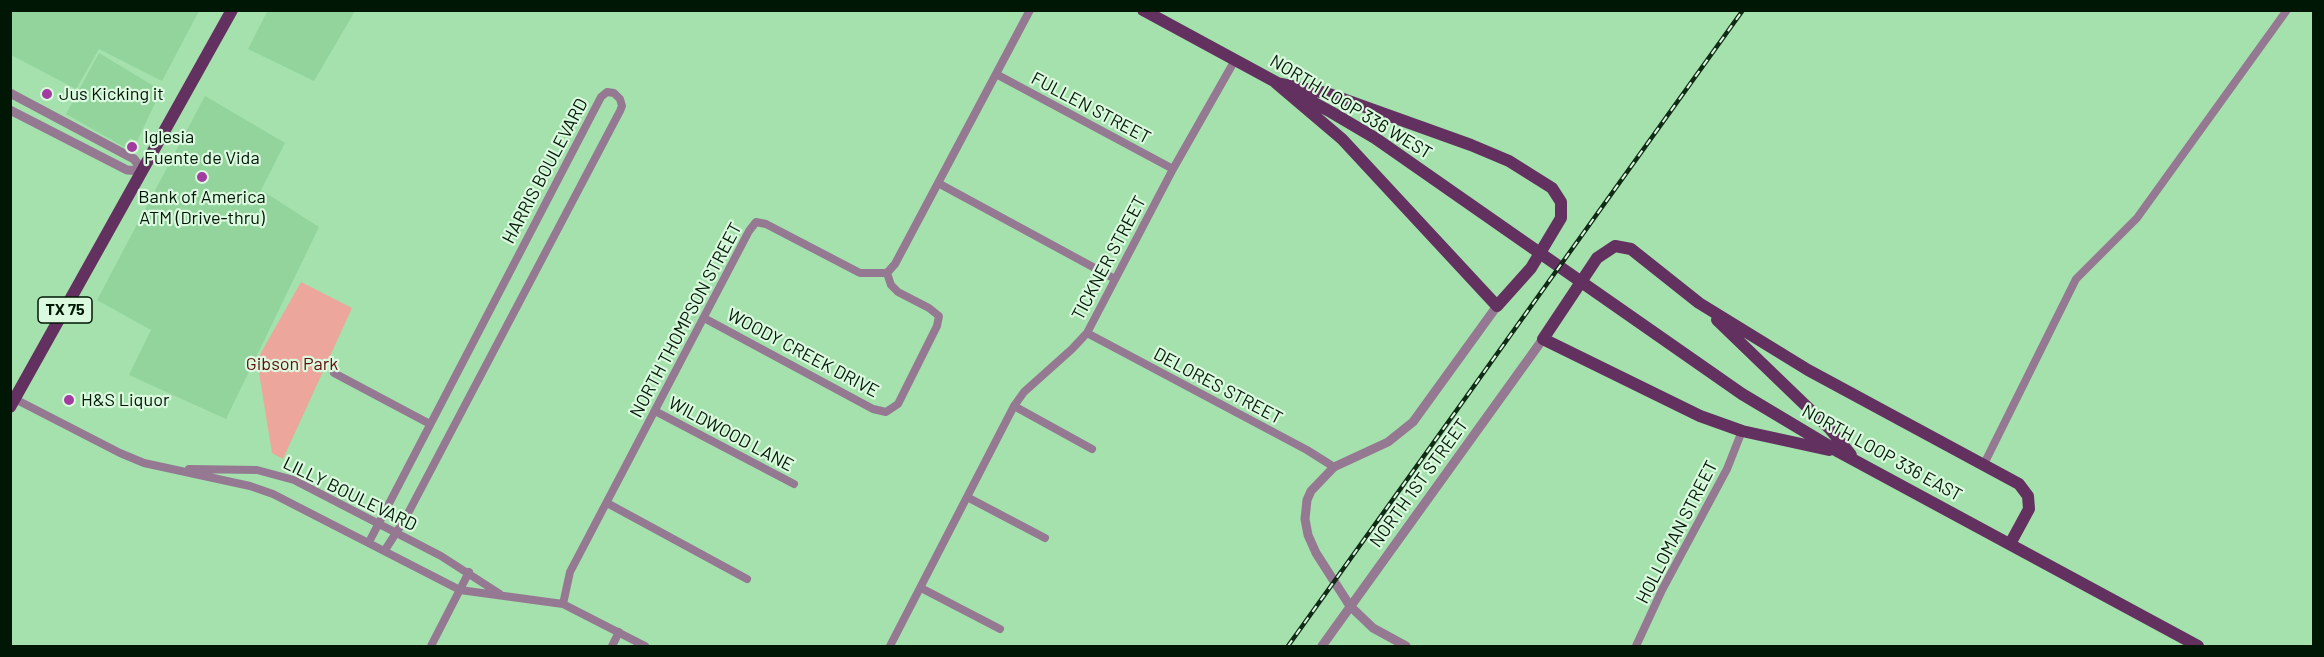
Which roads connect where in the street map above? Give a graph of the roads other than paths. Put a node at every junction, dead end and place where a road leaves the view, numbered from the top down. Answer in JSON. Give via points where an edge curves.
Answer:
{"nodes":[{"id":1,"x":232,"y":10,"type":"edge"},
{"id":2,"x":1030,"y":10,"type":"edge"},
{"id":3,"x":1143,"y":10,"type":"edge"},
{"id":4,"x":2287,"y":10,"type":"edge"},
{"id":5,"x":1234,"y":60,"type":"junction"},
{"id":6,"x":996,"y":74,"type":"junction"},
{"id":7,"x":1276,"y":83,"type":"junction"},
{"id":8,"x":10,"y":93,"type":"edge"},
{"id":9,"x":10,"y":110,"type":"edge"},
{"id":10,"x":1173,"y":169,"type":"junction"},
{"id":11,"x":143,"y":171,"type":"junction"},
{"id":12,"x":938,"y":183,"type":"junction"},
{"id":13,"x":1562,"y":269,"type":"joint"},
{"id":14,"x":887,"y":273,"type":"junction"},
{"id":15,"x":1115,"y":279,"type":"junction"},
{"id":16,"x":1699,"y":303,"type":"junction"},
{"id":17,"x":1497,"y":306,"type":"junction"},
{"id":18,"x":704,"y":318,"type":"junction"},
{"id":19,"x":1087,"y":333,"type":"junction"},
{"id":20,"x":1543,"y":339,"type":"junction"},
{"id":21,"x":334,"y":373,"type":"dead end"},
{"id":22,"x":13,"y":403,"type":"edge"},
{"id":23,"x":1014,"y":406,"type":"junction"},
{"id":24,"x":655,"y":411,"type":"junction"},
{"id":25,"x":430,"y":424,"type":"junction"},
{"id":26,"x":1742,"y":431,"type":"junction"},
{"id":27,"x":1092,"y":449,"type":"dead end"},
{"id":28,"x":1839,"y":452,"type":"junction"},
{"id":29,"x":1856,"y":461,"type":"junction"},
{"id":30,"x":1984,"y":464,"type":"junction"},
{"id":31,"x":1334,"y":467,"type":"junction"},
{"id":32,"x":171,"y":469,"type":"junction"},
{"id":33,"x":794,"y":484,"type":"dead end"},
{"id":34,"x":967,"y":497,"type":"junction"},
{"id":35,"x":607,"y":503,"type":"junction"},
{"id":36,"x":378,"y":524,"type":"junction"},
{"id":37,"x":395,"y":532,"type":"junction"},
{"id":38,"x":1045,"y":538,"type":"dead end"},
{"id":39,"x":369,"y":542,"type":"junction"},
{"id":40,"x":2010,"y":544,"type":"junction"},
{"id":41,"x":385,"y":550,"type":"junction"},
{"id":42,"x":469,"y":572,"type":"junction"},
{"id":43,"x":747,"y":579,"type":"dead end"},
{"id":44,"x":921,"y":588,"type":"junction"},
{"id":45,"x":460,"y":590,"type":"junction"},
{"id":46,"x":501,"y":595,"type":"junction"},
{"id":47,"x":563,"y":604,"type":"junction"},
{"id":48,"x":1350,"y":606,"type":"junction"},
{"id":49,"x":1000,"y":629,"type":"dead end"},
{"id":50,"x":619,"y":632,"type":"junction"},
{"id":51,"x":431,"y":646,"type":"edge"},
{"id":52,"x":612,"y":646,"type":"edge"},
{"id":53,"x":645,"y":646,"type":"edge"},
{"id":54,"x":890,"y":646,"type":"edge"},
{"id":55,"x":1322,"y":646,"type":"edge"},
{"id":56,"x":1407,"y":646,"type":"edge"},
{"id":57,"x":1636,"y":646,"type":"edge"},
{"id":58,"x":2198,"y":646,"type":"edge"}],
"edges":[{"from":1,"to":11,"type":"main road","number":"TX 75"},
{"from":2,"to":6,"type":"street"},
{"from":3,"to":5,"type":"main road","name":"NORTH LOOP 336 WEST"},
{"from":4,"to":30,"type":"street","via":[[2137,218],[2076,279]]},
{"from":5,"to":7,"type":"main road","name":"NORTH LOOP 336 WEST"},
{"from":5,"to":10,"type":"street","name":"TICKNER STREET"},
{"from":6,"to":10,"type":"street","name":"FULLEN STREET"},
{"from":6,"to":12,"type":"street"},
{"from":7,"to":13,"type":"main road","name":"NORTH LOOP 336 WEST","via":[[1375,138]]},
{"from":7,"to":17,"type":"main road","via":[[1342,139]]},
{"from":7,"to":17,"type":"main road","via":[[1326,93],[1471,145],[1540,179],[1558,196],[1563,208],[1561,218],[1531,267]]},
{"from":8,"to":11,"type":"street","via":[[134,159]]},
{"from":9,"to":11,"type":"street","via":[[127,170]]},
{"from":10,"to":15,"type":"street","name":"TICKNER STREET"},
{"from":11,"to":22,"type":"main road","number":"TX 75"},
{"from":12,"to":14,"type":"street"},
{"from":12,"to":15,"type":"street"},
{"from":13,"to":28,"type":"main road","name":"NORTH LOOP 336 EAST","via":[[1742,394]]},
{"from":14,"to":18,"type":"street","name":"NORTH THOMPSON STREET","via":[[861,273],[756,222]]},
{"from":14,"to":18,"type":"street","name":"WOODY CREEK DRIVE","via":[[898,292],[939,316],[898,404],[886,412],[873,409]]},
{"from":15,"to":19,"type":"street","name":"TICKNER STREET"},
{"from":16,"to":20,"type":"main road","via":[[1631,249],[1615,246],[1597,258]]},
{"from":16,"to":29,"type":"main road","via":[[1830,429]]},
{"from":16,"to":30,"type":"main road","via":[[1808,370]]},
{"from":17,"to":31,"type":"street","via":[[1413,422],[1388,442]]},
{"from":18,"to":24,"type":"street","name":"NORTH THOMPSON STREET"},
{"from":19,"to":23,"type":"street","name":"TICKNER STREET"},
{"from":19,"to":31,"type":"street","name":"DELORES STREET"},
{"from":20,"to":26,"type":"main road","via":[[1700,416]]},
{"from":20,"to":48,"type":"street","name":"NORTH 1ST STREET"},
{"from":21,"to":25,"type":"street"},
{"from":22,"to":32,"type":"street","name":"LILLY BOULEVARD","via":[[120,453]]},
{"from":23,"to":27,"type":"street"},
{"from":23,"to":34,"type":"street","name":"TICKNER STREET"},
{"from":24,"to":33,"type":"street","name":"WILDWOOD LANE"},
{"from":24,"to":35,"type":"street","name":"NORTH THOMPSON STREET"},
{"from":25,"to":36,"type":"street","name":"HARRIS BOULEVARD"},
{"from":25,"to":37,"type":"street","name":"HARRIS BOULEVARD","via":[[601,97],[607,92],[614,93],[620,99],[620,111]]},
{"from":26,"to":28,"type":"main road"},
{"from":26,"to":57,"type":"street","name":"HOLLOMAN STREET","via":[[1727,469]]},
{"from":28,"to":29,"type":"main road","name":"NORTH LOOP 336 EAST"},
{"from":29,"to":40,"type":"main road","name":"NORTH LOOP 336 EAST"},
{"from":30,"to":40,"type":"main road","via":[[2013,479],[2028,496],[2029,509]]},
{"from":31,"to":48,"type":"street","via":[[1311,491],[1305,519],[1316,553]]},
{"from":32,"to":36,"type":"street","name":"LILLY BOULEVARD","via":[[257,470],[278,474]]},
{"from":32,"to":39,"type":"street","name":"LILLY BOULEVARD","via":[[273,494]]},
{"from":34,"to":38,"type":"street"},
{"from":34,"to":44,"type":"street","name":"TICKNER STREET"},
{"from":35,"to":43,"type":"street"},
{"from":35,"to":47,"type":"street","name":"NORTH THOMPSON STREET","via":[[570,572]]},
{"from":36,"to":37,"type":"street","name":"LILLY BOULEVARD"},
{"from":36,"to":39,"type":"street","name":"HARRIS BOULEVARD"},
{"from":37,"to":41,"type":"street","name":"HARRIS BOULEVARD"},
{"from":37,"to":42,"type":"street","name":"LILLY BOULEVARD"},
{"from":39,"to":41,"type":"street","name":"LILLY BOULEVARD"},
{"from":40,"to":58,"type":"main road","name":"NORTH LOOP 336 EAST"},
{"from":41,"to":45,"type":"street","name":"LILLY BOULEVARD"},
{"from":42,"to":45,"type":"street"},
{"from":42,"to":46,"type":"street","name":"LILLY BOULEVARD"},
{"from":44,"to":49,"type":"street"},
{"from":44,"to":54,"type":"street","name":"TICKNER STREET"},
{"from":45,"to":46,"type":"street","name":"LILLY BOULEVARD"},
{"from":45,"to":51,"type":"street"},
{"from":46,"to":47,"type":"street","name":"LILLY BOULEVARD"},
{"from":47,"to":50,"type":"street","name":"LILLY BOULEVARD"},
{"from":48,"to":55,"type":"street","name":"NORTH 1ST STREET"},
{"from":48,"to":56,"type":"street","via":[[1373,628]]},
{"from":50,"to":52,"type":"street"},
{"from":50,"to":53,"type":"street","name":"LILLY BOULEVARD"}]}
